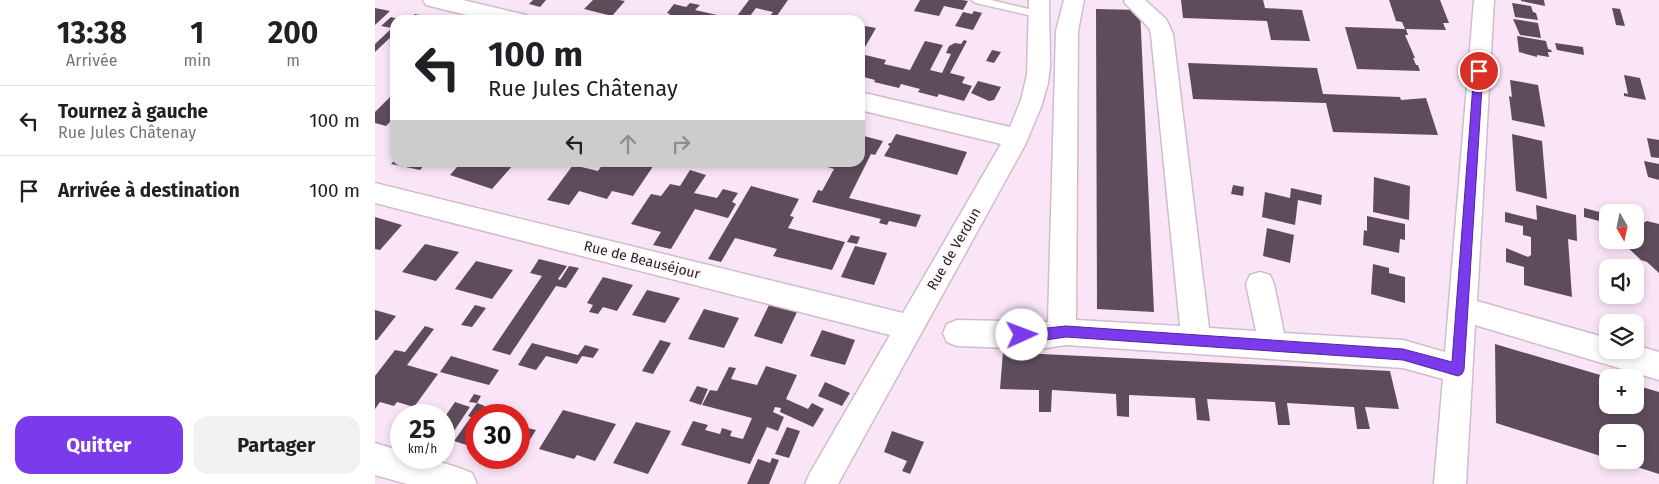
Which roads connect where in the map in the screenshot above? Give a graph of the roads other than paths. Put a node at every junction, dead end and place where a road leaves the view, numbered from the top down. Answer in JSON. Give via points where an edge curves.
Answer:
{"nodes":[{"id":1,"x":433,"y":0,"type":"edge"},
{"id":2,"x":976,"y":0,"type":"edge"},
{"id":3,"x":1074,"y":0,"type":"edge"},
{"id":4,"x":1484,"y":0,"type":"edge"},
{"id":5,"x":1128,"y":1,"type":"edge"},
{"id":6,"x":1038,"y":7,"type":"edge"},
{"id":7,"x":497,"y":15,"type":"edge"},
{"id":8,"x":865,"y":102,"type":"edge"},
{"id":9,"x":1017,"y":138,"type":"junction"},
{"id":10,"x":375,"y":193,"type":"edge"},
{"id":11,"x":1260,"y":284,"type":"dead end"},
{"id":12,"x":1462,"y":309,"type":"junction"},
{"id":13,"x":909,"y":327,"type":"junction"},
{"id":14,"x":1066,"y":332,"type":"junction"},
{"id":15,"x":957,"y":333,"type":"dead end"},
{"id":16,"x":1196,"y":341,"type":"junction"},
{"id":17,"x":1273,"y":346,"type":"junction"},
{"id":18,"x":1659,"y":366,"type":"edge"},
{"id":19,"x":1458,"y":370,"type":"junction"},
{"id":20,"x":375,"y":459,"type":"edge"},
{"id":21,"x":461,"y":484,"type":"edge"},
{"id":22,"x":821,"y":484,"type":"edge"},
{"id":23,"x":1450,"y":484,"type":"edge"}],
"edges":[{"from":1,"to":7,"type":"street"},
{"from":2,"to":6,"type":"lane"},
{"from":3,"to":14,"type":"street","via":[[1067,31],[1062,322]]},
{"from":4,"to":12,"type":"street"},
{"from":5,"to":16,"type":"street","via":[[1158,24],[1162,34]]},
{"from":6,"to":9,"type":"street","name":"Rue de Verdun","via":[[1038,74],[1033,102]]},
{"from":8,"to":9,"type":"street"},
{"from":9,"to":13,"type":"street","name":"Rue de Verdun"},
{"from":10,"to":13,"type":"street","name":"Rue de Beauséjour"},
{"from":11,"to":17,"type":"street"},
{"from":12,"to":18,"type":"street"},
{"from":12,"to":19,"type":"street"},
{"from":13,"to":22,"type":"street","name":"Rue de Verdun"},
{"from":14,"to":15,"type":"street","via":[[1039,336]]},
{"from":14,"to":16,"type":"street"},
{"from":16,"to":17,"type":"street"},
{"from":17,"to":19,"type":"street","via":[[1403,354]]},
{"from":19,"to":23,"type":"street"},
{"from":20,"to":21,"type":"street"}]}
